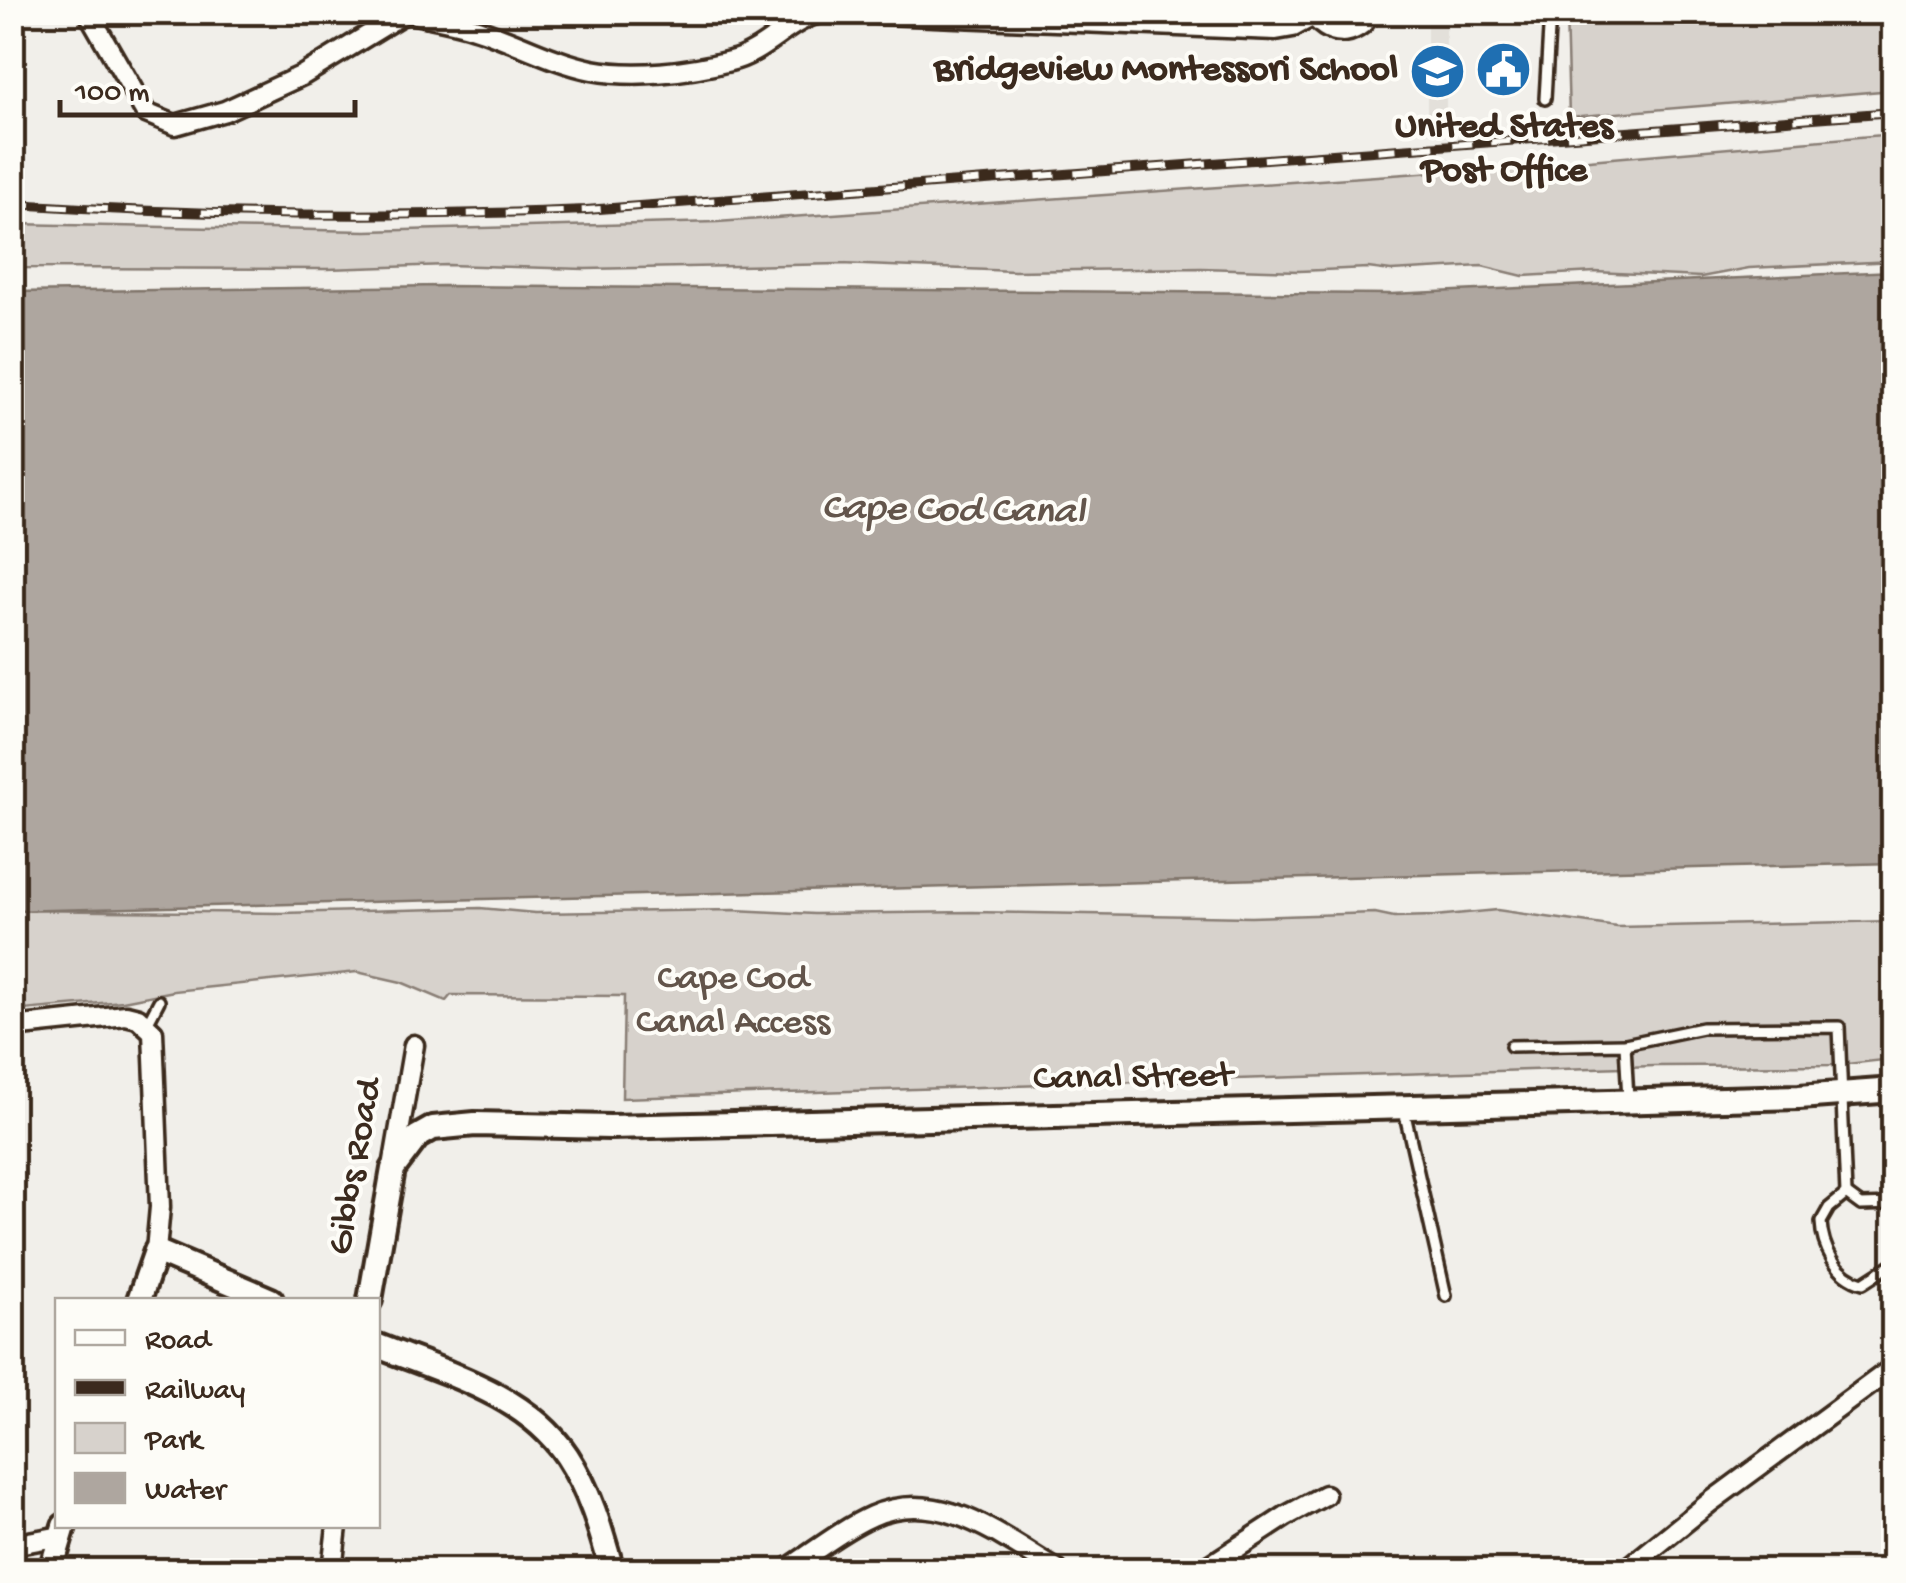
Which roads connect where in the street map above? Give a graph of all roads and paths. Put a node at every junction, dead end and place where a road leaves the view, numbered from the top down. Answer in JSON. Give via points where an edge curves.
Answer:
{"nodes":[{"id":1,"x":88,"y":12,"type":"edge"},
{"id":2,"x":407,"y":12,"type":"edge"},
{"id":3,"x":826,"y":12,"type":"edge"},
{"id":4,"x":837,"y":12,"type":"edge"},
{"id":5,"x":1371,"y":12,"type":"edge"},
{"id":6,"x":1550,"y":12,"type":"edge"},
{"id":7,"x":1312,"y":14,"type":"edge"},
{"id":8,"x":1545,"y":99,"type":"dead end"},
{"id":9,"x":159,"y":1001,"type":"dead end"},
{"id":10,"x":147,"y":1024,"type":"junction"},
{"id":11,"x":12,"y":1027,"type":"edge"},
{"id":12,"x":414,"y":1044,"type":"dead end"},
{"id":13,"x":1625,"y":1044,"type":"junction"},
{"id":14,"x":1511,"y":1046,"type":"dead end"},
{"id":15,"x":1894,"y":1090,"type":"edge"},
{"id":16,"x":1844,"y":1094,"type":"junction"},
{"id":17,"x":1629,"y":1102,"type":"junction"},
{"id":18,"x":1403,"y":1108,"type":"junction"},
{"id":19,"x":393,"y":1168,"type":"junction"},
{"id":20,"x":1846,"y":1194,"type":"junction"},
{"id":21,"x":1894,"y":1204,"type":"edge"},
{"id":22,"x":156,"y":1251,"type":"junction"},
{"id":23,"x":1894,"y":1263,"type":"edge"},
{"id":24,"x":1446,"y":1296,"type":"dead end"},
{"id":25,"x":141,"y":1298,"type":"edge"},
{"id":26,"x":266,"y":1298,"type":"edge"},
{"id":27,"x":370,"y":1298,"type":"edge"},
{"id":28,"x":380,"y":1347,"type":"edge"},
{"id":29,"x":1894,"y":1367,"type":"edge"},
{"id":30,"x":1326,"y":1495,"type":"dead end"},
{"id":31,"x":337,"y":1528,"type":"edge"},
{"id":32,"x":62,"y":1531,"type":"edge"},
{"id":33,"x":12,"y":1545,"type":"edge"},
{"id":34,"x":51,"y":1570,"type":"edge"},
{"id":35,"x":332,"y":1570,"type":"edge"},
{"id":36,"x":612,"y":1570,"type":"edge"},
{"id":37,"x":786,"y":1570,"type":"edge"},
{"id":38,"x":1057,"y":1570,"type":"edge"},
{"id":39,"x":1203,"y":1570,"type":"edge"},
{"id":40,"x":1626,"y":1570,"type":"edge"}],
"edges":[{"from":1,"to":2,"type":"street","via":[[146,114],[176,125],[225,111],[303,74]]},
{"from":2,"to":3,"type":"street","via":[[470,26],[591,70],[618,72],[730,62]]},
{"from":4,"to":7,"type":"street","via":[[1276,30]]},
{"from":5,"to":7,"type":"street","via":[[1360,27],[1339,33]]},
{"from":6,"to":8,"type":"lane"},
{"from":9,"to":10,"type":"lane"},
{"from":10,"to":11,"type":"street","via":[[126,1016]]},
{"from":10,"to":22,"type":"street","via":[[156,1043]]},
{"from":12,"to":19,"type":"street","name":"Gibbs Road"},
{"from":13,"to":14,"type":"lane"},
{"from":13,"to":16,"type":"lane","via":[[1702,1028],[1839,1027]]},
{"from":13,"to":17,"type":"lane"},
{"from":15,"to":16,"type":"street","name":"Canal Street"},
{"from":16,"to":17,"type":"street","name":"Canal Street"},
{"from":16,"to":20,"type":"lane"},
{"from":17,"to":18,"type":"street","name":"Canal Street"},
{"from":18,"to":19,"type":"street","name":"Canal Street","via":[[453,1125],[416,1136]]},
{"from":18,"to":24,"type":"lane"},
{"from":19,"to":27,"type":"street","name":"Gibbs Road"},
{"from":20,"to":21,"type":"lane","via":[[1861,1205]]},
{"from":20,"to":23,"type":"lane","via":[[1821,1222],[1824,1250],[1863,1283]]},
{"from":22,"to":25,"type":"street"},
{"from":22,"to":26,"type":"street"},
{"from":28,"to":36,"type":"street","via":[[502,1399],[547,1432],[579,1476]]},
{"from":29,"to":40,"type":"street"},
{"from":30,"to":39,"type":"street"},
{"from":31,"to":35,"type":"street"},
{"from":32,"to":33,"type":"street"},
{"from":32,"to":34,"type":"street"},
{"from":37,"to":38,"type":"street","via":[[873,1516],[923,1507],[974,1521]]}]}
